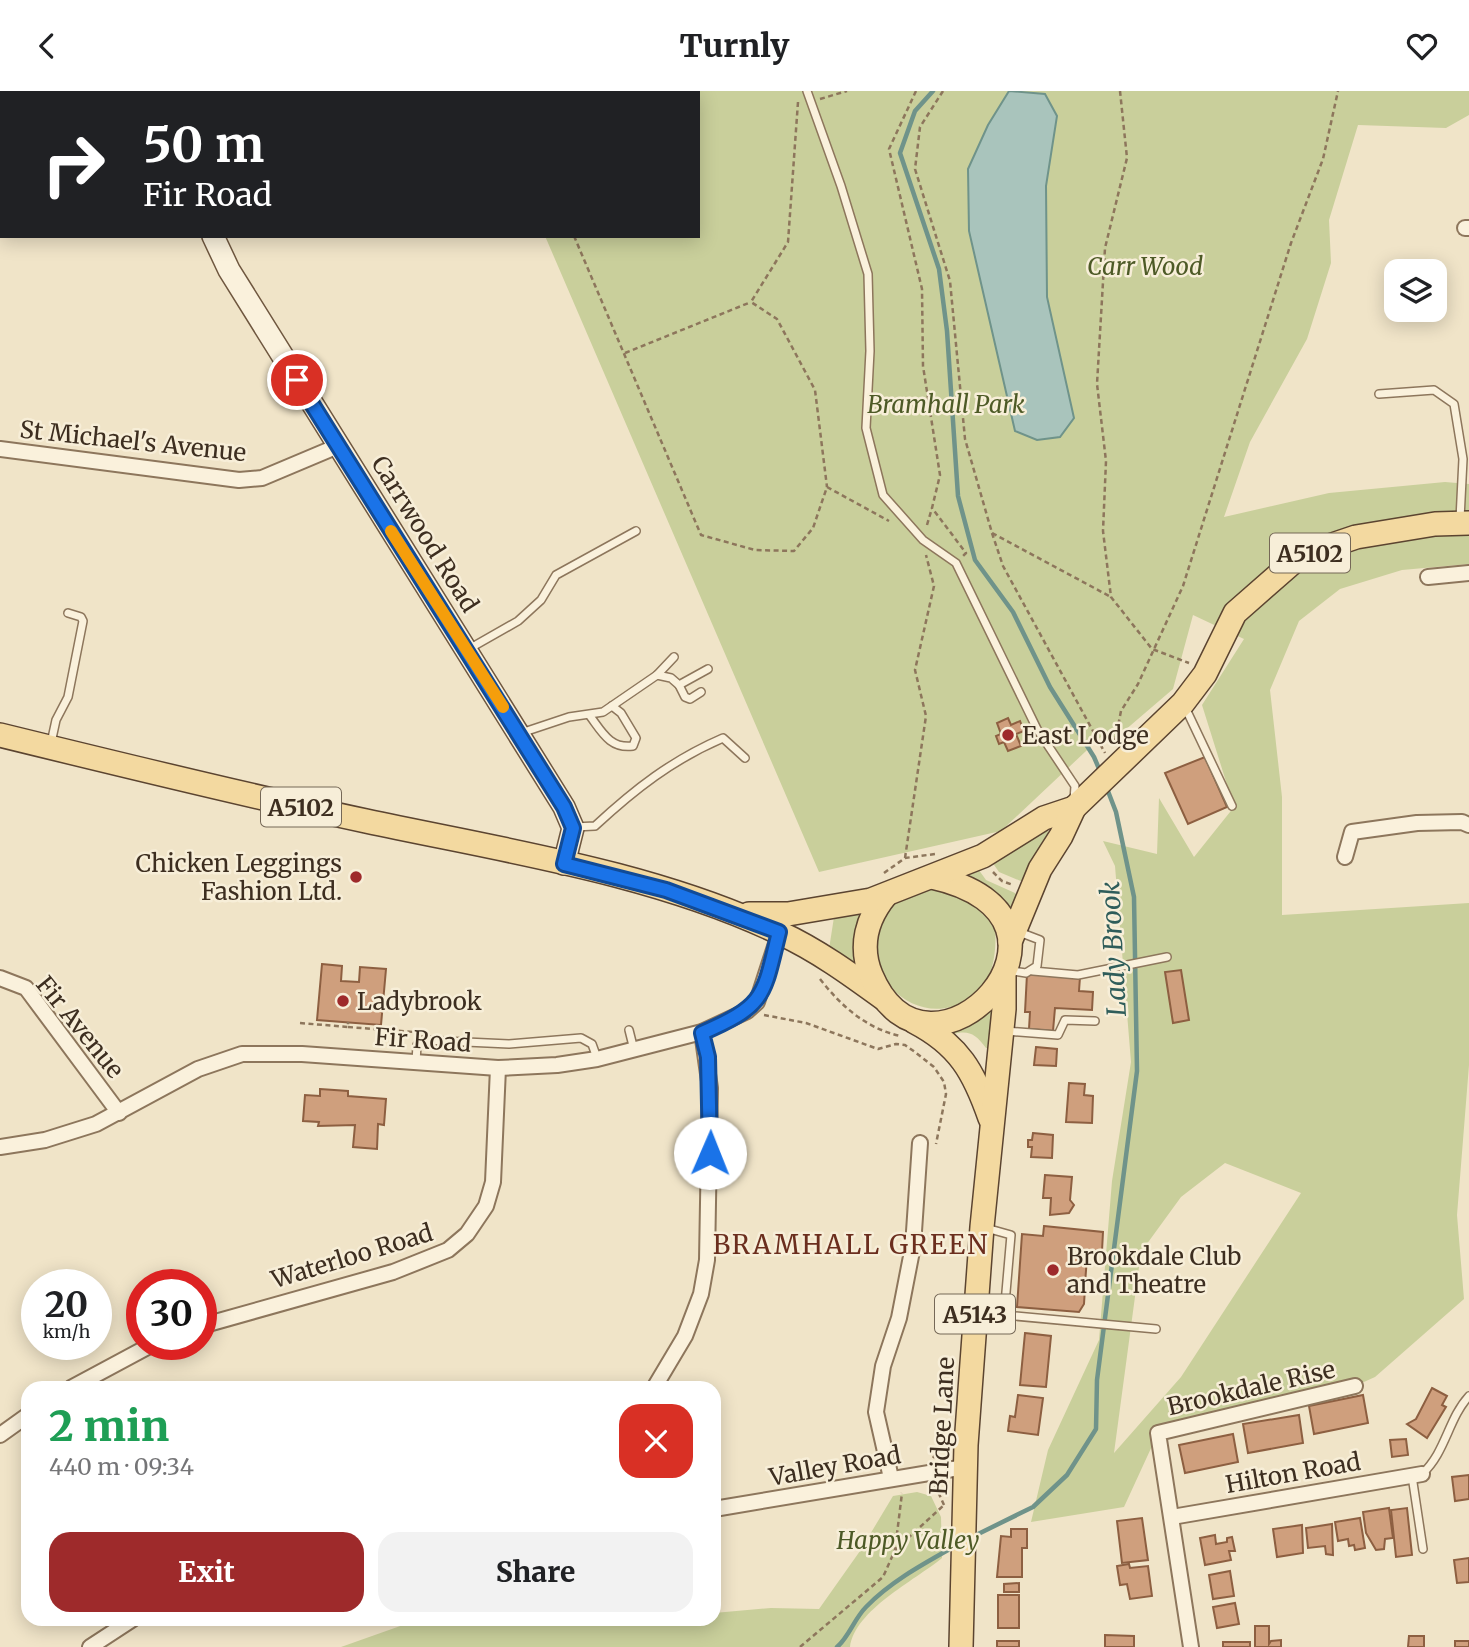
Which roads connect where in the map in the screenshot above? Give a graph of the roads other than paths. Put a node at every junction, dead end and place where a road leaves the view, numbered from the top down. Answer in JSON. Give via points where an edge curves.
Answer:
{"nodes":[{"id":1,"x":807,"y":91,"type":"edge"},
{"id":2,"x":214,"y":238,"type":"edge"},
{"id":3,"x":1379,"y":394,"type":"dead end"},
{"id":4,"x":338,"y":446,"type":"junction"},
{"id":5,"x":0,"y":449,"type":"edge"},
{"id":6,"x":1464,"y":523,"type":"edge"},
{"id":7,"x":636,"y":531,"type":"dead end"},
{"id":8,"x":1469,"y":573,"type":"edge"},
{"id":9,"x":1428,"y":577,"type":"dead end"},
{"id":10,"x":68,"y":613,"type":"dead end"},
{"id":11,"x":467,"y":650,"type":"junction"},
{"id":12,"x":674,"y":657,"type":"dead end"},
{"id":13,"x":708,"y":669,"type":"dead end"},
{"id":14,"x":657,"y":675,"type":"junction"},
{"id":15,"x":679,"y":685,"type":"junction"},
{"id":16,"x":701,"y":692,"type":"dead end"},
{"id":17,"x":1183,"y":703,"type":"junction"},
{"id":18,"x":612,"y":706,"type":"junction"},
{"id":19,"x":590,"y":716,"type":"junction"},
{"id":20,"x":520,"y":734,"type":"junction"},
{"id":21,"x":0,"y":735,"type":"edge"},
{"id":22,"x":50,"y":747,"type":"junction"},
{"id":23,"x":745,"y":758,"type":"dead end"},
{"id":24,"x":1079,"y":802,"type":"junction"},
{"id":25,"x":1232,"y":806,"type":"dead end"},
{"id":26,"x":1469,"y":825,"type":"edge"},
{"id":27,"x":573,"y":828,"type":"junction"},
{"id":28,"x":1345,"y":857,"type":"dead end"},
{"id":29,"x":564,"y":864,"type":"junction"},
{"id":30,"x":932,"y":877,"type":"junction"},
{"id":31,"x":883,"y":885,"type":"junction"},
{"id":32,"x":783,"y":923,"type":"junction"},
{"id":33,"x":1012,"y":936,"type":"junction"},
{"id":34,"x":1167,"y":957,"type":"dead end"},
{"id":35,"x":1033,"y":971,"type":"junction"},
{"id":36,"x":1005,"y":973,"type":"junction"},
{"id":37,"x":0,"y":978,"type":"edge"},
{"id":38,"x":883,"y":998,"type":"junction"},
{"id":39,"x":905,"y":1016,"type":"junction"},
{"id":40,"x":1095,"y":1021,"type":"dead end"},
{"id":41,"x":629,"y":1030,"type":"dead end"},
{"id":42,"x":1002,"y":1031,"type":"junction"},
{"id":43,"x":702,"y":1033,"type":"junction"},
{"id":44,"x":634,"y":1050,"type":"junction"},
{"id":45,"x":597,"y":1059,"type":"junction"},
{"id":46,"x":415,"y":1063,"type":"junction"},
{"id":47,"x":498,"y":1068,"type":"junction"},
{"id":48,"x":119,"y":1113,"type":"junction"},
{"id":49,"x":992,"y":1124,"type":"junction"},
{"id":50,"x":920,"y":1143,"type":"road end"},
{"id":51,"x":0,"y":1147,"type":"edge"},
{"id":52,"x":982,"y":1227,"type":"junction"},
{"id":53,"x":975,"y":1314,"type":"junction"},
{"id":54,"x":1004,"y":1315,"type":"junction"},
{"id":55,"x":217,"y":1322,"type":"edge"},
{"id":56,"x":1156,"y":1329,"type":"dead end"},
{"id":57,"x":126,"y":1358,"type":"edge"},
{"id":58,"x":84,"y":1381,"type":"edge"},
{"id":59,"x":658,"y":1381,"type":"edge"},
{"id":60,"x":1355,"y":1386,"type":"dead end"},
{"id":61,"x":1469,"y":1396,"type":"edge"},
{"id":62,"x":21,"y":1420,"type":"edge"},
{"id":63,"x":0,"y":1434,"type":"edge"},
{"id":64,"x":965,"y":1467,"type":"junction"},
{"id":65,"x":1417,"y":1475,"type":"junction"},
{"id":66,"x":891,"y":1478,"type":"junction"},
{"id":67,"x":721,"y":1508,"type":"edge"},
{"id":68,"x":1172,"y":1517,"type":"junction"},
{"id":69,"x":1423,"y":1549,"type":"dead end"},
{"id":70,"x":122,"y":1626,"type":"edge"},
{"id":71,"x":90,"y":1647,"type":"edge"},
{"id":72,"x":961,"y":1647,"type":"edge"},
{"id":73,"x":1191,"y":1647,"type":"edge"}],
"edges":[{"from":1,"to":24,"type":"lane","via":[[868,274],[866,428],[883,495],[923,540],[956,563],[1037,729],[1075,786]]},
{"from":2,"to":4,"type":"street","name":"Carrwood Road"},
{"from":3,"to":6,"type":"lane","via":[[1434,390],[1454,404],[1463,459]]},
{"from":4,"to":5,"type":"street","name":"St Michael's Avenue","via":[[262,478],[239,480]]},
{"from":4,"to":11,"type":"street","name":"Carrwood Road"},
{"from":6,"to":17,"type":"main road","number":"A5102","via":[[1356,537],[1300,556],[1235,613],[1205,673]]},
{"from":7,"to":11,"type":"lane","via":[[556,575],[541,600],[518,621]]},
{"from":8,"to":9,"type":"street"},
{"from":10,"to":22,"type":"lane","via":[[83,621],[68,697],[56,720]]},
{"from":11,"to":20,"type":"street","name":"Carrwood Road"},
{"from":12,"to":14,"type":"lane"},
{"from":13,"to":15,"type":"lane"},
{"from":14,"to":15,"type":"lane"},
{"from":14,"to":18,"type":"lane"},
{"from":15,"to":16,"type":"lane","via":[[690,699]]},
{"from":17,"to":24,"type":"main road","number":"A5102"},
{"from":17,"to":25,"type":"lane"},
{"from":18,"to":19,"type":"lane"},
{"from":18,"to":19,"type":"lane","via":[[636,738],[633,747],[609,742]]},
{"from":19,"to":20,"type":"lane","via":[[560,719]]},
{"from":20,"to":27,"type":"street","name":"Carrwood Road"},
{"from":21,"to":22,"type":"main road","number":"A5102"},
{"from":22,"to":29,"type":"main road","number":"A5102"},
{"from":23,"to":27,"type":"lane","via":[[723,739],[699,748],[639,785],[595,826]]},
{"from":24,"to":30,"type":"main road","number":"A5102","via":[[983,856]]},
{"from":24,"to":33,"type":"main road","number":"A5102","via":[[1030,892]]},
{"from":26,"to":28,"type":"street","via":[[1417,823],[1352,832]]},
{"from":27,"to":29,"type":"street"},
{"from":29,"to":32,"type":"main road","number":"A5102","via":[[666,890],[733,914]]},
{"from":30,"to":31,"type":"main road"},
{"from":30,"to":33,"type":"main road","via":[[961,883],[981,894]]},
{"from":31,"to":32,"type":"main road","number":"A5102"},
{"from":31,"to":38,"type":"main road","number":"A5143","via":[[865,939],[867,962]]},
{"from":32,"to":38,"type":"main road","number":"A5102"},
{"from":32,"to":43,"type":"street","name":"Fir Road","via":[[757,1002]]},
{"from":33,"to":35,"type":"lane","via":[[1040,940]]},
{"from":33,"to":36,"type":"main road","number":"A5143"},
{"from":34,"to":35,"type":"lane","via":[[1078,975]]},
{"from":35,"to":36,"type":"lane"},
{"from":36,"to":39,"type":"main road","via":[[986,1001],[968,1015],[943,1021]]},
{"from":36,"to":42,"type":"main road","name":"Bridge Lane","number":"A5143"},
{"from":37,"to":48,"type":"street","name":"Fir Avenue","via":[[26,988]]},
{"from":38,"to":39,"type":"main road","number":"A5143"},
{"from":39,"to":49,"type":"main road","name":"Bridge Lane","number":"A5143","via":[[937,1033],[971,1070]]},
{"from":40,"to":42,"type":"lane","via":[[1065,1020],[1058,1035]]},
{"from":41,"to":44,"type":"lane"},
{"from":42,"to":49,"type":"main road","name":"Bridge Lane","number":"A5143"},
{"from":43,"to":44,"type":"street","name":"Fir Road"},
{"from":43,"to":59,"type":"street","via":[[710,1088],[707,1260],[701,1294],[685,1336]]},
{"from":44,"to":45,"type":"street","name":"Fir Road"},
{"from":45,"to":46,"type":"lane","via":[[592,1044],[581,1038],[509,1044],[423,1040],[417,1045]]},
{"from":45,"to":47,"type":"street","name":"Fir Road"},
{"from":46,"to":47,"type":"street","name":"Fir Road"},
{"from":46,"to":48,"type":"street","name":"Fir Road","via":[[242,1054],[198,1069]]},
{"from":47,"to":55,"type":"street","name":"Waterloo Road","via":[[494,1182],[486,1206],[467,1234],[448,1250],[393,1272]]},
{"from":48,"to":51,"type":"street","name":"Fir Road","via":[[70,1133]]},
{"from":49,"to":52,"type":"main road","name":"Bridge Lane","number":"A5143"},
{"from":50,"to":66,"type":"street","via":[[913,1245],[876,1412]]},
{"from":52,"to":53,"type":"main road","name":"Bridge Lane","number":"A5143"},
{"from":52,"to":54,"type":"lane","via":[[1011,1235]]},
{"from":53,"to":54,"type":"lane"},
{"from":53,"to":64,"type":"main road","name":"Bridge Lane","number":"A5143"},
{"from":54,"to":56,"type":"lane"},
{"from":57,"to":58,"type":"street"},
{"from":60,"to":68,"type":"street","name":"Brookdale Rise","via":[[1158,1433]]},
{"from":61,"to":65,"type":"lane","via":[[1444,1447]]},
{"from":62,"to":63,"type":"street"},
{"from":64,"to":66,"type":"street","name":"Valley Road"},
{"from":64,"to":72,"type":"main road","name":"Bridge Lane","number":"A5143"},
{"from":65,"to":68,"type":"street","name":"Hilton Road"},
{"from":65,"to":69,"type":"lane"},
{"from":66,"to":67,"type":"street","name":"Valley Road"},
{"from":68,"to":73,"type":"street"},
{"from":70,"to":71,"type":"street"}]}
